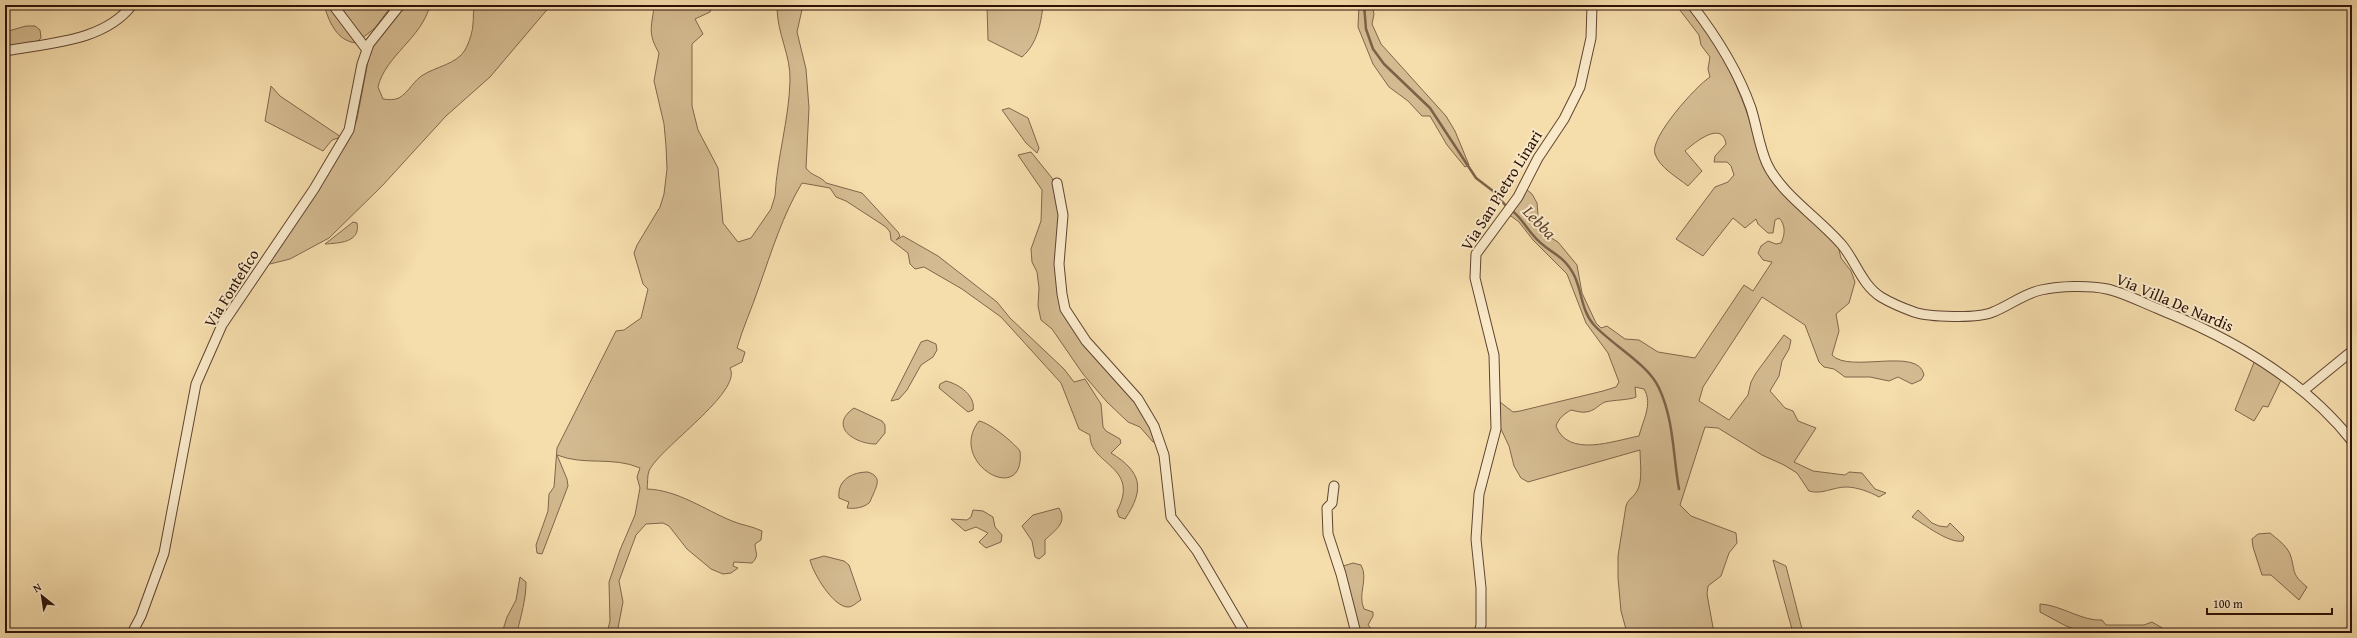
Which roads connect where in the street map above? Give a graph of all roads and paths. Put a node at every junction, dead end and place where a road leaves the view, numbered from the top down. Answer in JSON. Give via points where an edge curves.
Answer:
{"nodes":[{"id":1,"x":132,"y":5,"type":"edge"},
{"id":2,"x":333,"y":5,"type":"edge"},
{"id":3,"x":400,"y":5,"type":"edge"},
{"id":4,"x":1592,"y":5,"type":"edge"},
{"id":5,"x":1692,"y":5,"type":"edge"},
{"id":6,"x":367,"y":50,"type":"junction"},
{"id":7,"x":5,"y":51,"type":"edge"},
{"id":8,"x":1057,"y":183,"type":"dead end"},
{"id":9,"x":2352,"y":351,"type":"edge"},
{"id":10,"x":2302,"y":391,"type":"junction"},
{"id":11,"x":2352,"y":441,"type":"edge"},
{"id":12,"x":1334,"y":486,"type":"dead end"},
{"id":13,"x":132,"y":633,"type":"edge"},
{"id":14,"x":1245,"y":633,"type":"edge"},
{"id":15,"x":1356,"y":633,"type":"edge"},
{"id":16,"x":1479,"y":633,"type":"edge"}],
"edges":[{"from":1,"to":7,"type":"street","via":[[116,21],[95,32]]},
{"from":2,"to":6,"type":"street"},
{"from":3,"to":6,"type":"street","name":"Via Fontefico"},
{"from":4,"to":16,"type":"street","name":"Via San Pietro Linari","via":[[1591,38],[1580,88],[1510,209],[1476,254],[1474,262],[1475,278],[1494,355],[1496,421],[1479,494],[1476,539],[1480,588]]},
{"from":5,"to":10,"type":"street","name":"Via Villa De Nardis","via":[[1722,47],[1732,67],[1751,109],[1768,165],[1778,181],[1844,247],[1870,289],[1883,298],[1915,312],[1956,316],[1990,314],[2041,290],[2107,289],[2203,327],[2234,343]]},
{"from":6,"to":13,"type":"street","name":"Via Fontefico","via":[[349,130],[314,189],[222,325],[194,391],[164,553],[141,616]]},
{"from":8,"to":14,"type":"street","via":[[1063,215],[1059,264],[1066,309],[1086,341],[1138,399],[1154,426],[1164,455],[1171,517],[1197,551]]},
{"from":9,"to":10,"type":"street"},
{"from":10,"to":11,"type":"street","name":"Via Villa De Nardis","via":[[2334,417]]},
{"from":12,"to":15,"type":"street","via":[[1332,502],[1327,508],[1328,534],[1342,574]]}]}
